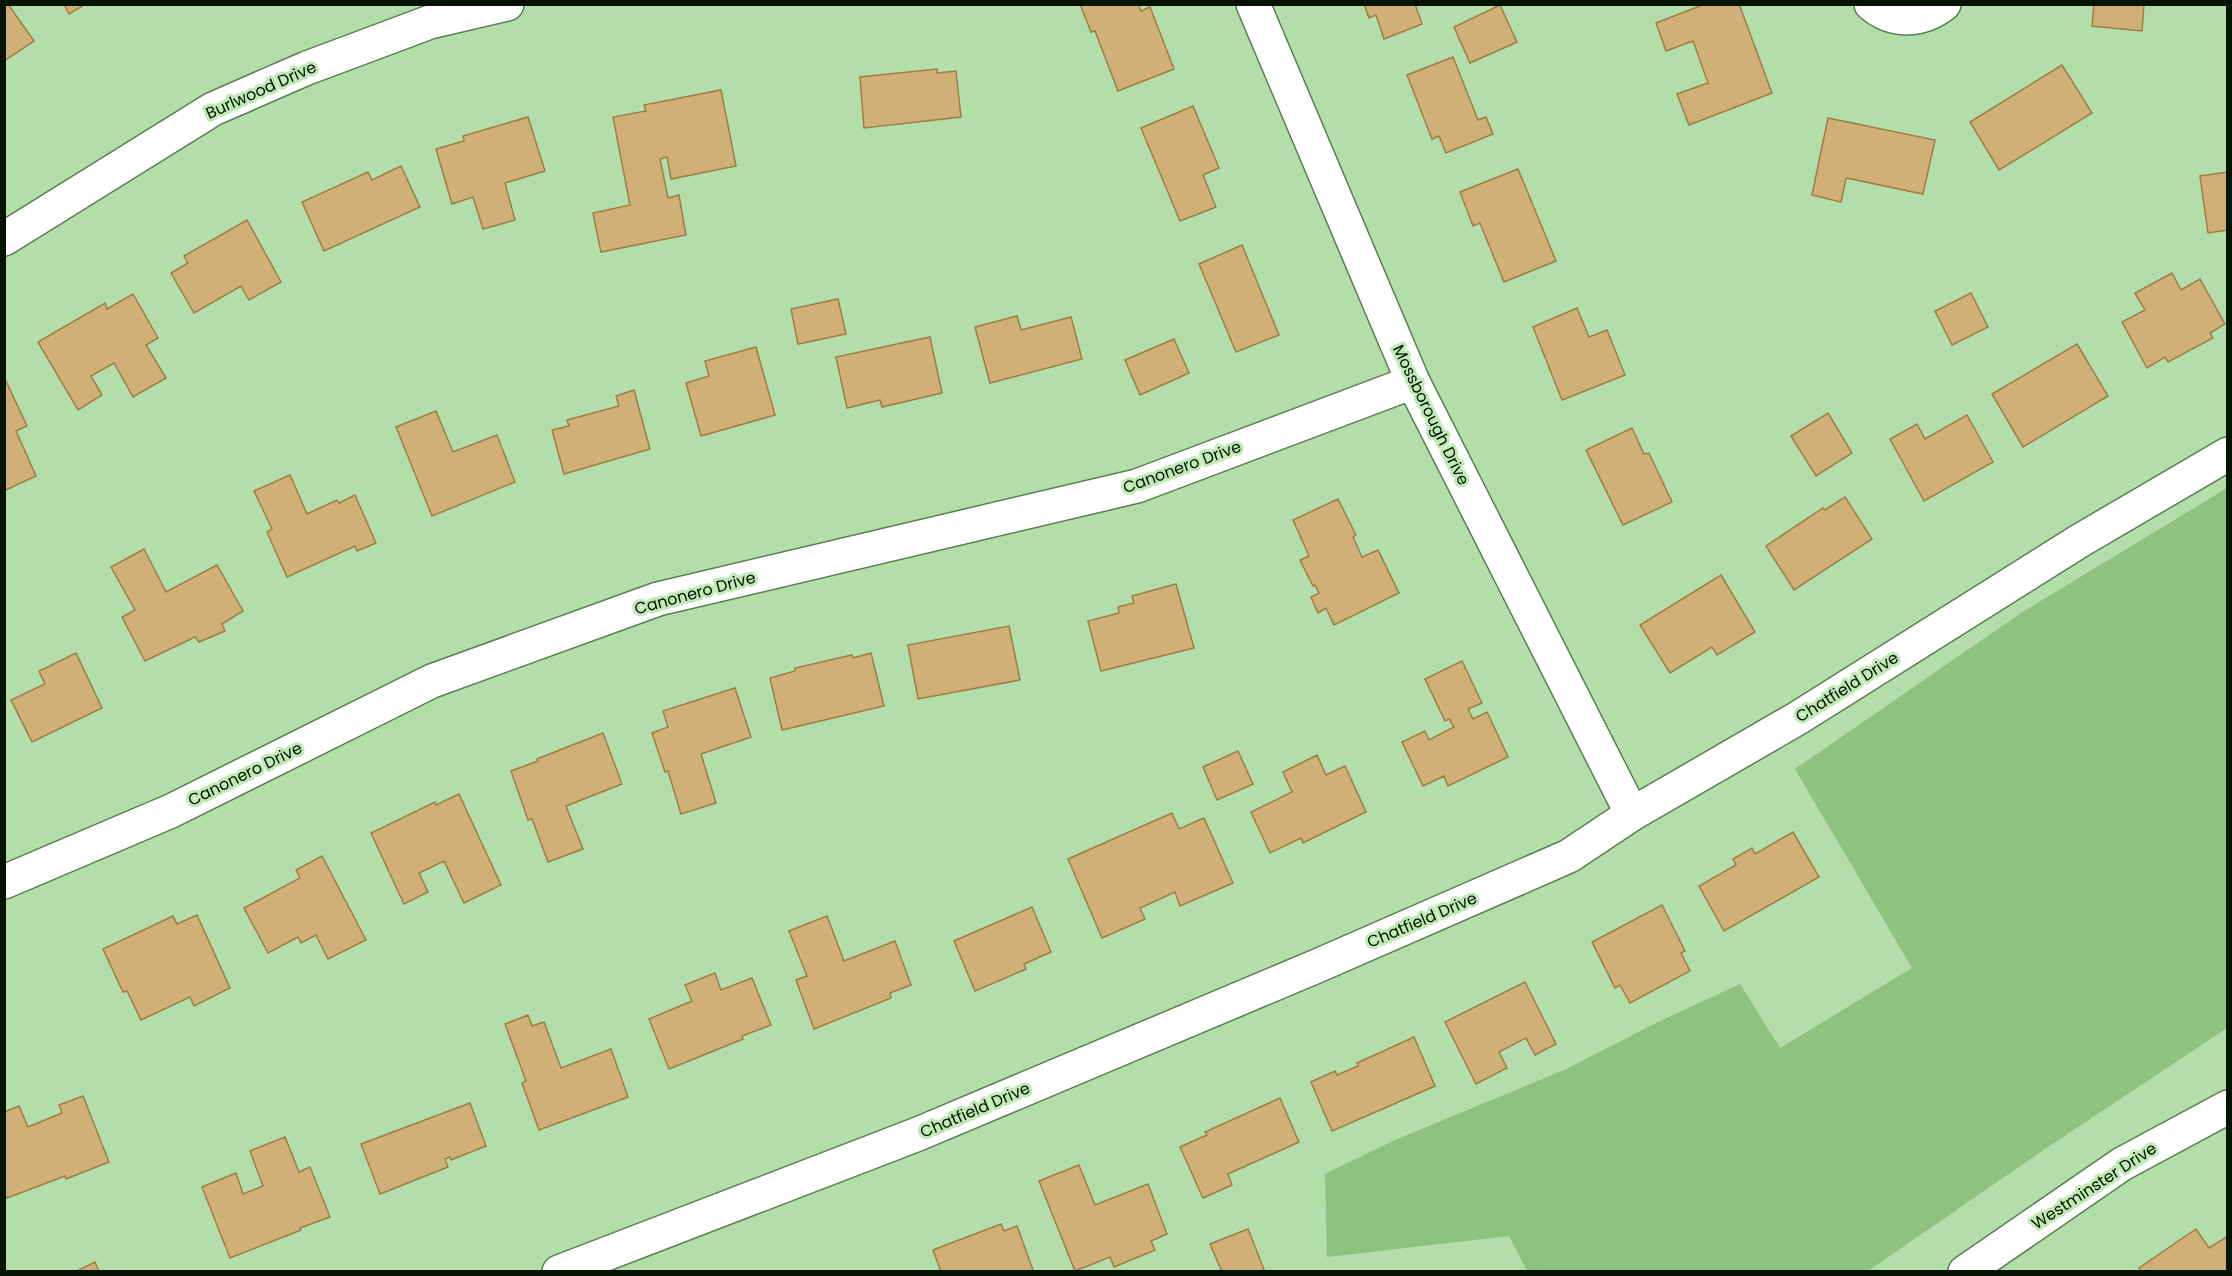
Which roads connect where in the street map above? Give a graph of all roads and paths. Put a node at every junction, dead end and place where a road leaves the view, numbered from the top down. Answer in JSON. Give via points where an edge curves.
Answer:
{"nodes":[{"id":1,"x":507,"y":4,"type":"edge"},
{"id":2,"x":1253,"y":4,"type":"edge"},
{"id":3,"x":1871,"y":4,"type":"edge"},
{"id":4,"x":1944,"y":4,"type":"edge"},
{"id":5,"x":4,"y":239,"type":"edge"},
{"id":6,"x":1413,"y":382,"type":"junction"},
{"id":7,"x":2228,"y":454,"type":"edge"},
{"id":8,"x":1632,"y":814,"type":"junction"},
{"id":9,"x":4,"y":882,"type":"edge"},
{"id":10,"x":2228,"y":1107,"type":"edge"},
{"id":11,"x":559,"y":1272,"type":"edge"},
{"id":12,"x":1965,"y":1272,"type":"edge"}],
"edges":[{"from":1,"to":5,"type":"street","name":"Burlwood Drive","via":[[430,22],[213,109]]},
{"from":2,"to":6,"type":"street","name":"Mossborough Drive"},
{"from":3,"to":4,"type":"street","via":[[1880,12],[1899,18],[1917,18]]},
{"from":6,"to":8,"type":"street","name":"Mossborough Drive"},
{"from":6,"to":9,"type":"street","name":"Canonero Drive","via":[[1137,486],[658,599],[432,681],[171,811]]},
{"from":7,"to":8,"type":"street","name":"Chatfield Drive","via":[[2081,540],[1798,718]]},
{"from":8,"to":11,"type":"street","name":"Chatfield Drive","via":[[1569,856],[1317,966],[918,1134]]},
{"from":10,"to":12,"type":"street","name":"Westminster Drive","via":[[2122,1164]]}]}
